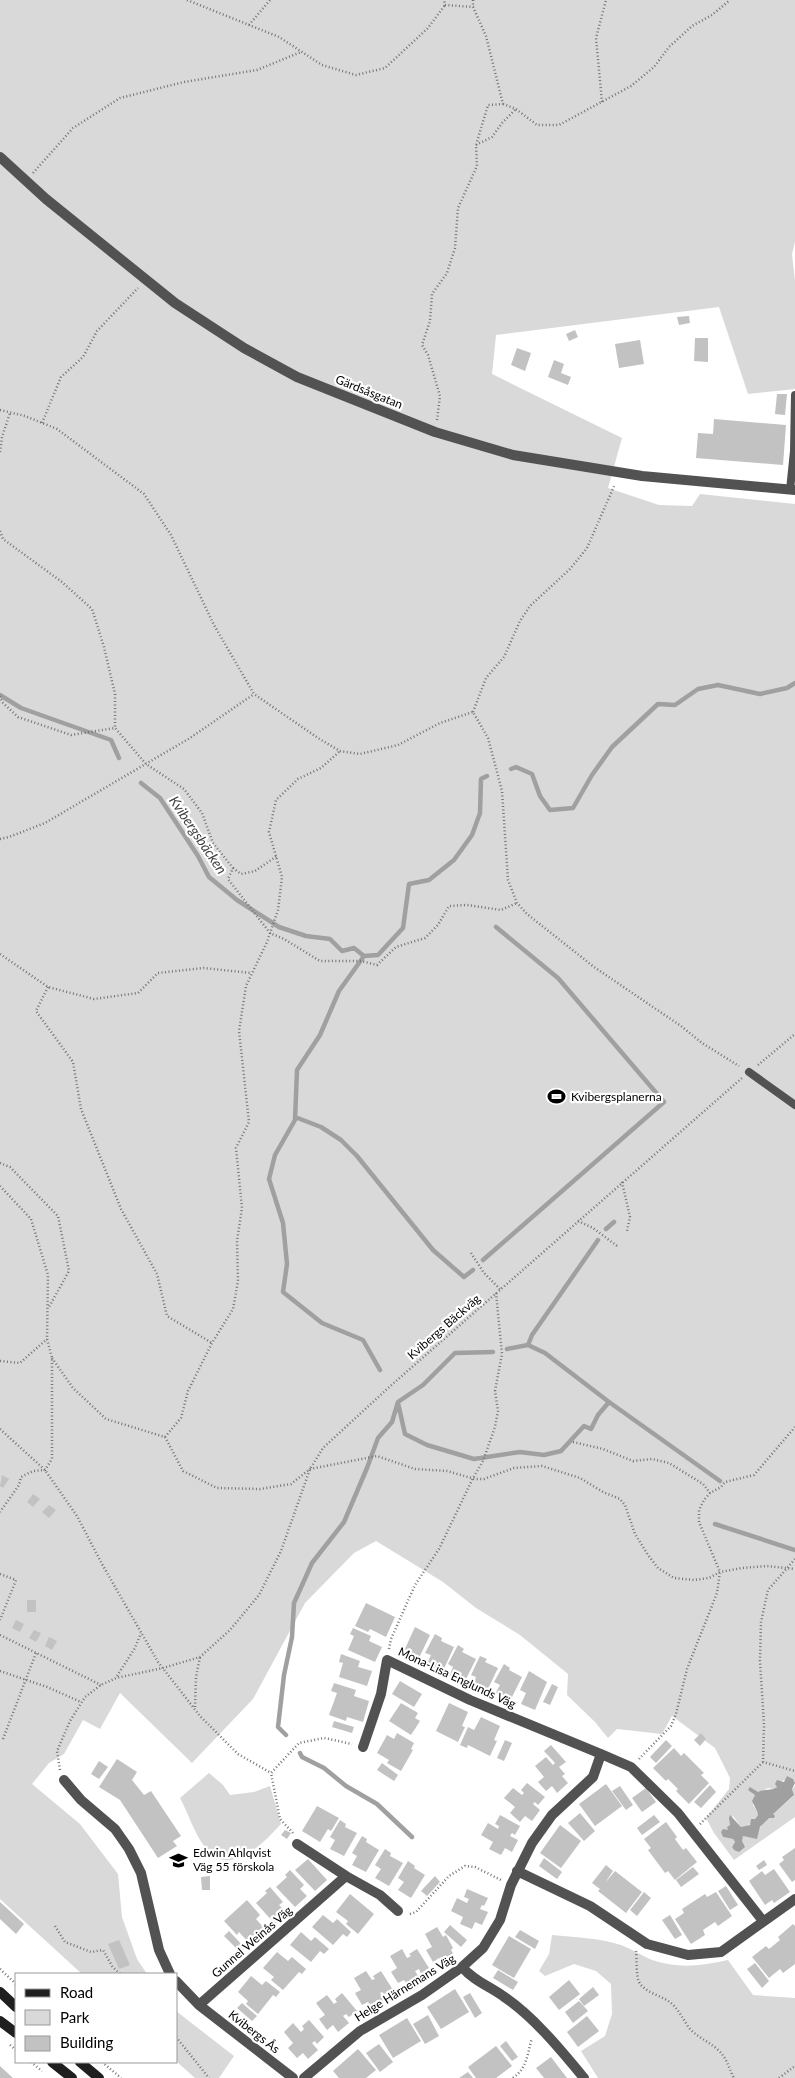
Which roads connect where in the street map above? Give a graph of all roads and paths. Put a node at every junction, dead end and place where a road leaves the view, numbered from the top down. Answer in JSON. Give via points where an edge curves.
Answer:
{"nodes":[{"id":1,"x":187,"y":0,"type":"edge"},
{"id":2,"x":270,"y":0,"type":"edge"},
{"id":3,"x":444,"y":0,"type":"edge"},
{"id":4,"x":473,"y":0,"type":"edge"},
{"id":5,"x":606,"y":0,"type":"edge"},
{"id":6,"x":730,"y":0,"type":"edge"},
{"id":7,"x":445,"y":5,"type":"junction"},
{"id":8,"x":473,"y":7,"type":"junction"},
{"id":9,"x":249,"y":25,"type":"junction"},
{"id":10,"x":301,"y":52,"type":"junction"},
{"id":11,"x":602,"y":102,"type":"junction"},
{"id":12,"x":503,"y":104,"type":"junction"},
{"id":13,"x":516,"y":109,"type":"junction"},
{"id":14,"x":476,"y":145,"type":"junction"},
{"id":15,"x":0,"y":157,"type":"edge"},
{"id":16,"x":26,"y":181,"type":"junction"},
{"id":17,"x":145,"y":280,"type":"junction"},
{"id":18,"x":795,"y":395,"type":"edge"},
{"id":19,"x":0,"y":410,"type":"edge"},
{"id":20,"x":10,"y":413,"type":"junction"},
{"id":21,"x":42,"y":423,"type":"junction"},
{"id":22,"x":435,"y":432,"type":"junction"},
{"id":23,"x":0,"y":452,"type":"edge"},
{"id":24,"x":618,"y":473,"type":"junction"},
{"id":25,"x":793,"y":490,"type":"edge"},
{"id":26,"x":0,"y":531,"type":"edge"},
{"id":27,"x":254,"y":694,"type":"junction"},
{"id":28,"x":0,"y":696,"type":"edge"},
{"id":29,"x":473,"y":712,"type":"junction"},
{"id":30,"x":115,"y":728,"type":"junction"},
{"id":31,"x":340,"y":751,"type":"junction"},
{"id":32,"x":146,"y":764,"type":"junction"},
{"id":33,"x":0,"y":838,"type":"edge"},
{"id":34,"x":277,"y":856,"type":"junction"},
{"id":35,"x":233,"y":868,"type":"junction"},
{"id":36,"x":517,"y":903,"type":"junction"},
{"id":37,"x":270,"y":933,"type":"junction"},
{"id":38,"x":0,"y":954,"type":"edge"},
{"id":39,"x":251,"y":973,"type":"junction"},
{"id":40,"x":48,"y":987,"type":"junction"},
{"id":41,"x":795,"y":1034,"type":"edge"},
{"id":42,"x":749,"y":1072,"type":"junction"},
{"id":43,"x":795,"y":1105,"type":"edge"},
{"id":44,"x":0,"y":1163,"type":"edge"},
{"id":45,"x":622,"y":1182,"type":"junction"},
{"id":46,"x":0,"y":1186,"type":"edge"},
{"id":47,"x":578,"y":1221,"type":"junction"},
{"id":48,"x":627,"y":1231,"type":"dead end"},
{"id":49,"x":617,"y":1246,"type":"dead end"},
{"id":50,"x":471,"y":1253,"type":"dead end"},
{"id":51,"x":500,"y":1289,"type":"junction"},
{"id":52,"x":496,"y":1293,"type":"junction"},
{"id":53,"x":48,"y":1308,"type":"junction"},
{"id":54,"x":47,"y":1339,"type":"junction"},
{"id":55,"x":212,"y":1343,"type":"junction"},
{"id":56,"x":52,"y":1358,"type":"junction"},
{"id":57,"x":0,"y":1361,"type":"edge"},
{"id":58,"x":795,"y":1427,"type":"edge"},
{"id":59,"x":0,"y":1429,"type":"edge"},
{"id":60,"x":165,"y":1437,"type":"junction"},
{"id":61,"x":573,"y":1442,"type":"dead end"},
{"id":62,"x":310,"y":1469,"type":"junction"},
{"id":63,"x":45,"y":1470,"type":"junction"},
{"id":64,"x":473,"y":1478,"type":"junction"},
{"id":65,"x":710,"y":1493,"type":"junction"},
{"id":66,"x":0,"y":1512,"type":"edge"},
{"id":67,"x":795,"y":1559,"type":"edge"},
{"id":68,"x":786,"y":1568,"type":"junction"},
{"id":69,"x":795,"y":1569,"type":"edge"},
{"id":70,"x":720,"y":1572,"type":"junction"},
{"id":71,"x":0,"y":1574,"type":"edge"},
{"id":72,"x":0,"y":1620,"type":"edge"},
{"id":73,"x":141,"y":1634,"type":"junction"},
{"id":74,"x":0,"y":1635,"type":"edge"},
{"id":75,"x":36,"y":1653,"type":"junction"},
{"id":76,"x":200,"y":1657,"type":"junction"},
{"id":77,"x":387,"y":1660,"type":"junction"},
{"id":78,"x":163,"y":1668,"type":"junction"},
{"id":79,"x":0,"y":1671,"type":"edge"},
{"id":80,"x":116,"y":1678,"type":"junction"},
{"id":81,"x":25,"y":1680,"type":"junction"},
{"id":82,"x":101,"y":1685,"type":"junction"},
{"id":83,"x":81,"y":1702,"type":"junction"},
{"id":84,"x":195,"y":1709,"type":"junction"},
{"id":85,"x":3,"y":1739,"type":"dead end"},
{"id":86,"x":363,"y":1747,"type":"joint"},
{"id":87,"x":601,"y":1754,"type":"junction"},
{"id":88,"x":763,"y":1762,"type":"junction"},
{"id":89,"x":631,"y":1767,"type":"junction"},
{"id":90,"x":795,"y":1771,"type":"edge"},
{"id":91,"x":271,"y":1773,"type":"junction"},
{"id":92,"x":64,"y":1780,"type":"joint"},
{"id":93,"x":693,"y":1832,"type":"junction"},
{"id":94,"x":297,"y":1844,"type":"joint"},
{"id":95,"x":517,"y":1871,"type":"junction"},
{"id":96,"x":346,"y":1876,"type":"junction"},
{"id":97,"x":511,"y":1885,"type":"junction"},
{"id":98,"x":795,"y":1898,"type":"edge"},
{"id":99,"x":398,"y":1911,"type":"joint"},
{"id":100,"x":763,"y":1921,"type":"junction"},
{"id":101,"x":55,"y":1926,"type":"dead end"},
{"id":102,"x":639,"y":1938,"type":"junction"},
{"id":103,"x":462,"y":1967,"type":"junction"},
{"id":104,"x":0,"y":1969,"type":"edge"},
{"id":105,"x":119,"y":1973,"type":"edge"},
{"id":106,"x":170,"y":1973,"type":"edge"},
{"id":107,"x":15,"y":1983,"type":"edge"},
{"id":108,"x":178,"y":1983,"type":"edge"},
{"id":109,"x":0,"y":1992,"type":"edge"},
{"id":110,"x":199,"y":2005,"type":"junction"},
{"id":111,"x":15,"y":2006,"type":"edge"},
{"id":112,"x":0,"y":2020,"type":"edge"},
{"id":113,"x":15,"y":2033,"type":"edge"},
{"id":114,"x":178,"y":2039,"type":"edge"},
{"id":115,"x":531,"y":2041,"type":"dead end"},
{"id":116,"x":53,"y":2063,"type":"edge"},
{"id":117,"x":81,"y":2063,"type":"edge"},
{"id":118,"x":103,"y":2063,"type":"edge"},
{"id":119,"x":795,"y":2066,"type":"edge"},
{"id":120,"x":72,"y":2078,"type":"edge"},
{"id":121,"x":99,"y":2078,"type":"edge"},
{"id":122,"x":121,"y":2078,"type":"edge"},
{"id":123,"x":209,"y":2078,"type":"edge"},
{"id":124,"x":293,"y":2078,"type":"edge"},
{"id":125,"x":304,"y":2078,"type":"edge"},
{"id":126,"x":513,"y":2078,"type":"edge"},
{"id":127,"x":584,"y":2078,"type":"edge"},
{"id":128,"x":734,"y":2078,"type":"edge"},
{"id":129,"x":779,"y":2078,"type":"edge"}],
"edges":[{"from":1,"to":9,"type":"path"},
{"from":2,"to":9,"type":"path"},
{"from":3,"to":7,"type":"path"},
{"from":4,"to":8,"type":"path"},
{"from":5,"to":11,"type":"path","via":[[596,38]]},
{"from":6,"to":11,"type":"path","via":[[692,26],[654,67],[631,86]]},
{"from":7,"to":8,"type":"path"},
{"from":7,"to":10,"type":"path","via":[[428,28],[385,68],[356,74],[322,65]]},
{"from":8,"to":12,"type":"path","via":[[486,36]]},
{"from":9,"to":10,"type":"path","via":[[279,37]]},
{"from":10,"to":16,"type":"path","via":[[257,70],[184,82],[120,98],[73,128]]},
{"from":11,"to":13,"type":"path","via":[[559,125],[537,125]]},
{"from":12,"to":13,"type":"path"},
{"from":12,"to":14,"type":"path","via":[[488,105]]},
{"from":13,"to":14,"type":"path","via":[[492,137]]},
{"from":14,"to":22,"type":"path","via":[[477,166],[458,208],[455,248],[447,272],[432,294],[430,321],[422,345],[440,396]]},
{"from":15,"to":16,"type":"street","name":"Gärdsåsgatan"},
{"from":16,"to":17,"type":"street","name":"Gärdsåsgatan"},
{"from":17,"to":21,"type":"path","via":[[97,331],[83,356],[61,377]]},
{"from":17,"to":22,"type":"street","name":"Gärdsåsgatan","via":[[244,348],[297,377]]},
{"from":18,"to":25,"type":"lane"},
{"from":19,"to":20,"type":"path"},
{"from":20,"to":21,"type":"path"},
{"from":20,"to":23,"type":"path"},
{"from":21,"to":27,"type":"path","via":[[56,429],[144,494],[171,535],[214,625]]},
{"from":22,"to":24,"type":"street","name":"Gärdsåsgatan","via":[[513,455]]},
{"from":24,"to":25,"type":"street","name":"Gärdsåsgatan"},
{"from":24,"to":29,"type":"path","via":[[587,548],[570,569],[530,606],[504,657],[486,678]]},
{"from":26,"to":30,"type":"path","via":[[3,540],[62,582],[92,609],[115,694]]},
{"from":27,"to":31,"type":"path"},
{"from":27,"to":32,"type":"path"},
{"from":28,"to":30,"type":"path","via":[[18,717],[71,735]]},
{"from":29,"to":31,"type":"path","via":[[440,722],[398,745],[360,754]]},
{"from":29,"to":36,"type":"path","via":[[488,738],[502,791],[508,880]]},
{"from":30,"to":32,"type":"path"},
{"from":31,"to":34,"type":"path","via":[[321,768],[298,779],[276,800],[269,832]]},
{"from":32,"to":33,"type":"path","via":[[45,823]]},
{"from":32,"to":35,"type":"path","via":[[184,789],[202,813],[213,844]]},
{"from":34,"to":35,"type":"path","via":[[255,871],[241,874]]},
{"from":34,"to":37,"type":"path","via":[[282,878],[278,910]]},
{"from":35,"to":37,"type":"path","via":[[228,879]]},
{"from":36,"to":37,"type":"path","via":[[501,910],[450,906],[425,938],[396,947],[377,965],[361,961],[320,961]]},
{"from":36,"to":42,"type":"path","via":[[594,967]]},
{"from":37,"to":39,"type":"path"},
{"from":38,"to":40,"type":"path"},
{"from":39,"to":40,"type":"path","via":[[204,968],[158,972],[138,993],[94,999]]},
{"from":39,"to":55,"type":"path","via":[[239,1031],[249,1122],[236,1148],[242,1208],[237,1242],[238,1280],[233,1308]]},
{"from":40,"to":55,"type":"path","via":[[36,1010],[73,1062],[81,1109],[121,1209],[157,1274],[167,1316]]},
{"from":41,"to":42,"type":"path","name":"Kvibergs Bäckväg"},
{"from":42,"to":43,"type":"lane"},
{"from":42,"to":45,"type":"path","name":"Kvibergs Bäckväg"},
{"from":44,"to":53,"type":"path","via":[[10,1167],[58,1216],[69,1271]]},
{"from":45,"to":47,"type":"path","name":"Kvibergs Bäckväg"},
{"from":45,"to":48,"type":"path","via":[[630,1217]]},
{"from":46,"to":53,"type":"path","via":[[31,1219],[48,1275]]},
{"from":47,"to":49,"type":"path"},
{"from":47,"to":51,"type":"path","name":"Kvibergs Bäckväg"},
{"from":50,"to":51,"type":"path"},
{"from":51,"to":52,"type":"path","name":"Kvibergs Bäckväg"},
{"from":52,"to":62,"type":"path","name":"Kvibergs Bäckväg","via":[[323,1448]]},
{"from":52,"to":64,"type":"path","via":[[502,1354],[495,1391],[498,1411],[485,1456]]},
{"from":53,"to":54,"type":"path"},
{"from":54,"to":56,"type":"path"},
{"from":54,"to":57,"type":"path","via":[[20,1363]]},
{"from":55,"to":60,"type":"path","via":[[188,1390],[181,1418]]},
{"from":56,"to":60,"type":"path","via":[[73,1388],[106,1419]]},
{"from":56,"to":63,"type":"path","via":[[52,1459]]},
{"from":58,"to":65,"type":"path","via":[[754,1475],[725,1482]]},
{"from":59,"to":63,"type":"path"},
{"from":60,"to":62,"type":"path","via":[[183,1471],[217,1488],[260,1489],[291,1484]]},
{"from":61,"to":65,"type":"path","via":[[633,1461],[652,1459],[669,1463],[703,1484]]},
{"from":62,"to":64,"type":"path","via":[[377,1456],[416,1469],[447,1471]]},
{"from":62,"to":76,"type":"path","name":"Kvibergs Bäckväg","via":[[281,1551],[259,1594],[230,1630]]},
{"from":63,"to":66,"type":"path","via":[[21,1477]]},
{"from":63,"to":73,"type":"path","via":[[77,1516]]},
{"from":64,"to":70,"type":"path","via":[[484,1479],[514,1468],[542,1466],[580,1478],[620,1499],[635,1534],[658,1568],[674,1578],[694,1580]]},
{"from":64,"to":77,"type":"path","via":[[439,1549],[415,1586],[391,1639]]},
{"from":65,"to":70,"type":"path","via":[[700,1510],[699,1522]]},
{"from":67,"to":68,"type":"path"},
{"from":68,"to":69,"type":"path"},
{"from":68,"to":70,"type":"path","via":[[767,1566]]},
{"from":68,"to":88,"type":"path","via":[[768,1590],[761,1622]]},
{"from":70,"to":89,"type":"path","via":[[717,1593],[688,1669],[676,1714],[670,1726]]},
{"from":71,"to":72,"type":"path","via":[[16,1580]]},
{"from":73,"to":78,"type":"path"},
{"from":73,"to":80,"type":"path"},
{"from":74,"to":75,"type":"path"},
{"from":75,"to":81,"type":"path"},
{"from":75,"to":82,"type":"path"},
{"from":76,"to":78,"type":"path","name":"Kvibergs Bäckväg"},
{"from":76,"to":84,"type":"path"},
{"from":77,"to":86,"type":"street","name":"Mona-Lisa Englunds Väg","via":[[381,1694]]},
{"from":77,"to":87,"type":"street","name":"Mona-Lisa Englunds Väg","via":[[470,1700]]},
{"from":78,"to":80,"type":"path","name":"Kvibergs Bäckväg"},
{"from":78,"to":84,"type":"path"},
{"from":79,"to":81,"type":"path"},
{"from":80,"to":82,"type":"path","name":"Kvibergs Bäckväg"},
{"from":81,"to":83,"type":"path"},
{"from":81,"to":85,"type":"path"},
{"from":82,"to":83,"type":"path","name":"Kvibergs Bäckväg"},
{"from":83,"to":92,"type":"path","via":[[57,1751],[58,1767]]},
{"from":84,"to":91,"type":"path","via":[[238,1754]]},
{"from":86,"to":91,"type":"path","via":[[324,1738],[299,1743]]},
{"from":87,"to":89,"type":"street"},
{"from":87,"to":95,"type":"street","name":"Helge Härnemans Väg","via":[[593,1777],[552,1815]]},
{"from":88,"to":90,"type":"path"},
{"from":88,"to":93,"type":"path"},
{"from":89,"to":93,"type":"street"},
{"from":91,"to":94,"type":"path","via":[[280,1819],[294,1834]]},
{"from":92,"to":106,"type":"street","via":[[81,1800],[115,1829],[129,1849],[141,1873],[159,1950]]},
{"from":93,"to":100,"type":"street"},
{"from":94,"to":96,"type":"street"},
{"from":95,"to":97,"type":"street","name":"Helge Härnemans Väg"},
{"from":95,"to":102,"type":"street","via":[[590,1906]]},
{"from":96,"to":99,"type":"street","via":[[380,1895]]},
{"from":96,"to":110,"type":"street","name":"Gunnel Weinås Väg"},
{"from":97,"to":99,"type":"path","via":[[464,1866],[449,1876],[416,1912]]},
{"from":97,"to":103,"type":"street","name":"Helge Härnemans Väg","via":[[500,1920],[488,1941]]},
{"from":98,"to":100,"type":"street"},
{"from":100,"to":102,"type":"street","via":[[720,1952],[688,1955],[648,1944]]},
{"from":101,"to":105,"type":"path","via":[[65,1942],[91,1952],[103,1950]]},
{"from":102,"to":128,"type":"path","via":[[635,1947],[637,1979],[642,1987],[669,2001],[702,2040],[718,2049],[728,2061]]},
{"from":103,"to":125,"type":"street","name":"Helge Härnemans Väg","via":[[360,2031]]},
{"from":103,"to":127,"type":"street","via":[[470,1977],[518,2008]]},
{"from":104,"to":107,"type":"path"},
{"from":108,"to":110,"type":"street"},
{"from":109,"to":111,"type":"main road"},
{"from":110,"to":124,"type":"street","name":"Kvibergs Ås"},
{"from":112,"to":113,"type":"main road"},
{"from":114,"to":123,"type":"path"},
{"from":115,"to":126,"type":"path","via":[[528,2060]]},
{"from":116,"to":120,"type":"main road"},
{"from":117,"to":121,"type":"main road"},
{"from":118,"to":122,"type":"path"},
{"from":119,"to":129,"type":"path"}]}
